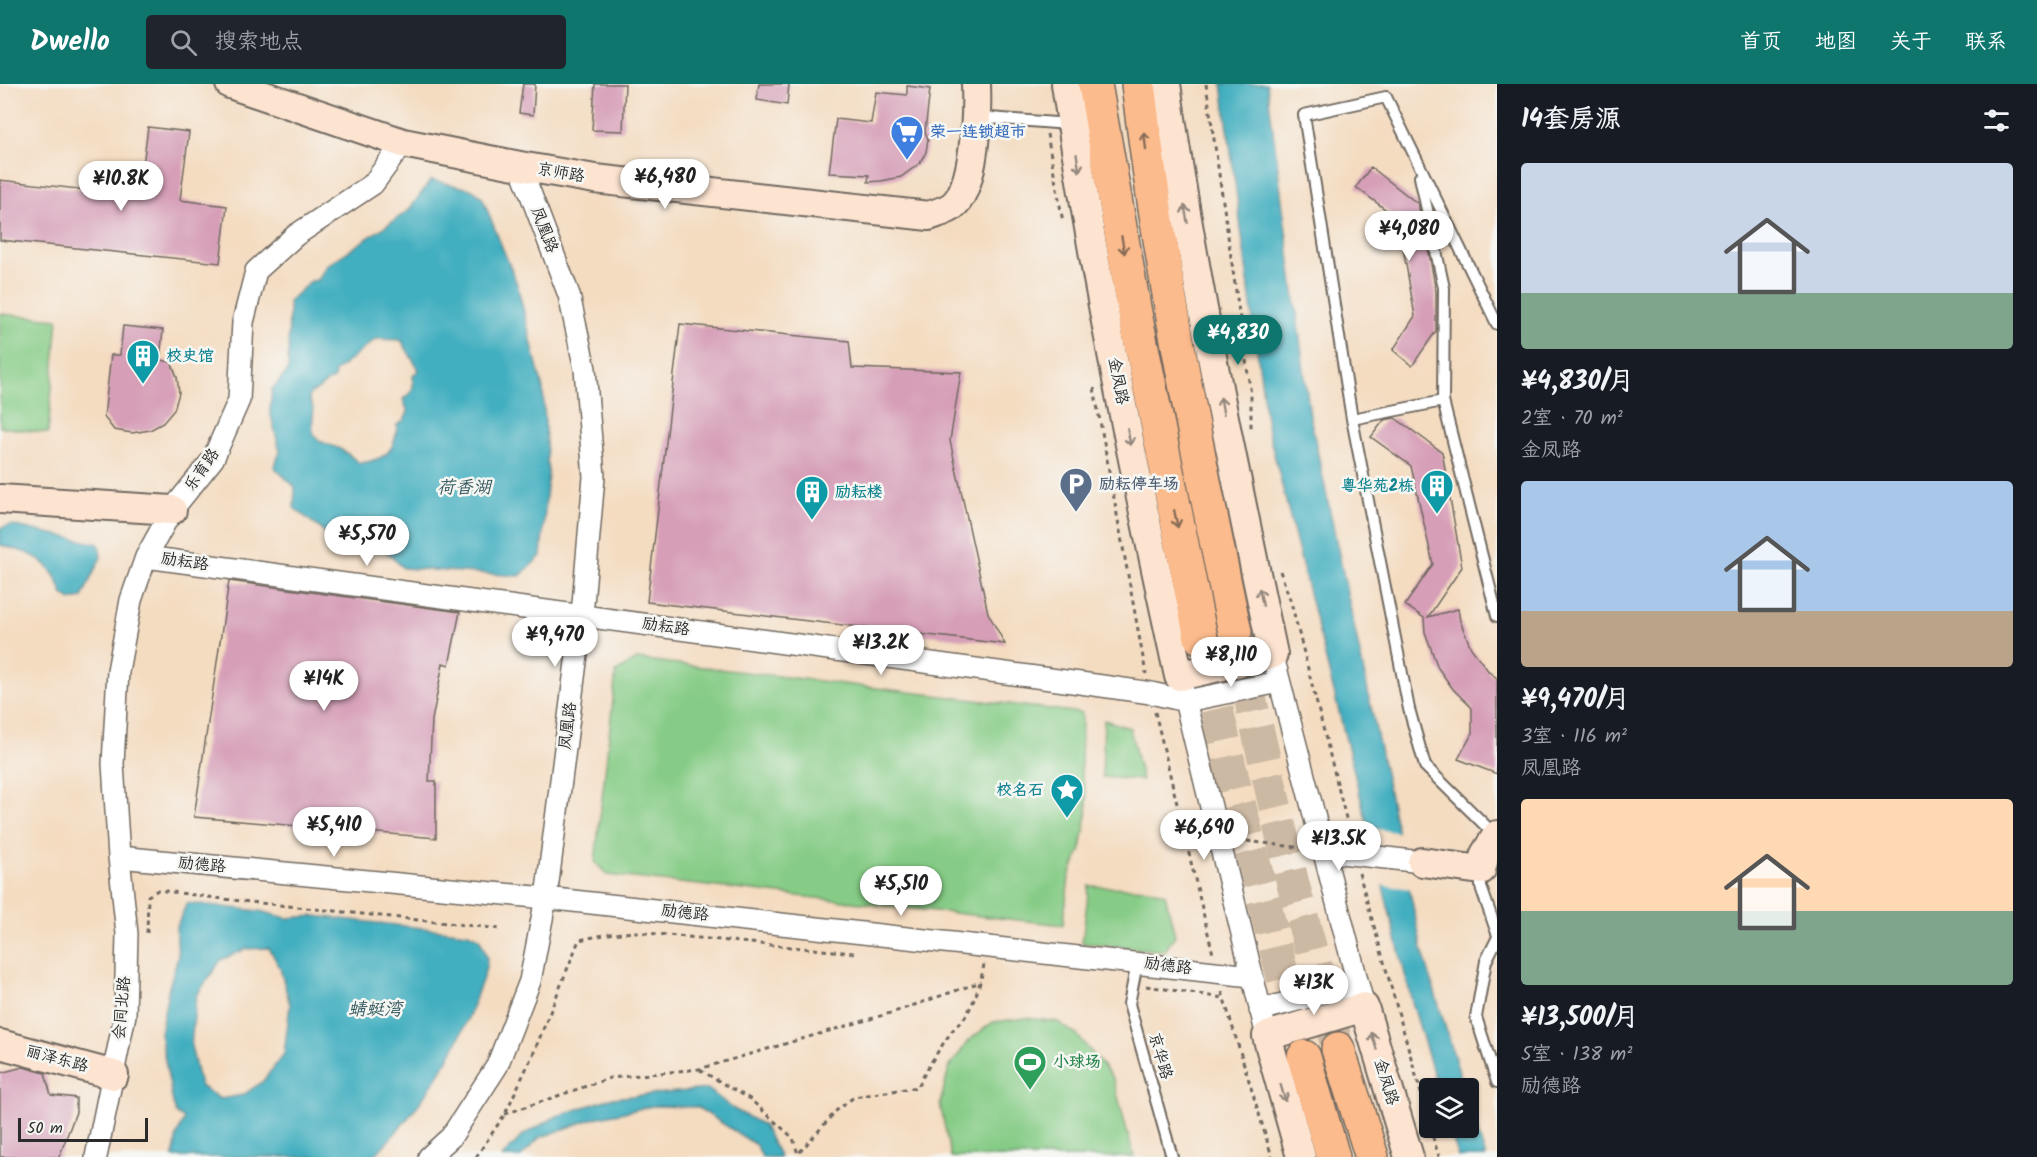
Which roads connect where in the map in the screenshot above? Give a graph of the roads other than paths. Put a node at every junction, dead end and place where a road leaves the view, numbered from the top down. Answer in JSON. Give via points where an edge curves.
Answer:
{"nodes":[{"id":1,"x":230,"y":84,"type":"edge"},
{"id":2,"x":976,"y":84,"type":"edge"},
{"id":3,"x":1066,"y":84,"type":"edge"},
{"id":4,"x":1095,"y":84,"type":"edge"},
{"id":5,"x":1138,"y":84,"type":"edge"},
{"id":6,"x":1166,"y":84,"type":"edge"},
{"id":7,"x":977,"y":117,"type":"junction"},
{"id":8,"x":1059,"y":129,"type":"junction"},
{"id":9,"x":403,"y":142,"type":"junction"},
{"id":10,"x":1417,"y":159,"type":"junction"},
{"id":11,"x":520,"y":166,"type":"junction"},
{"id":12,"x":1497,"y":324,"type":"edge"},
{"id":13,"x":1443,"y":401,"type":"junction"},
{"id":14,"x":1352,"y":419,"type":"junction"},
{"id":15,"x":0,"y":500,"type":"edge"},
{"id":16,"x":172,"y":510,"type":"junction"},
{"id":17,"x":146,"y":557,"type":"junction"},
{"id":18,"x":582,"y":615,"type":"junction"},
{"id":19,"x":1497,"y":616,"type":"edge"},
{"id":20,"x":1235,"y":632,"type":"tunnel mouth"},
{"id":21,"x":1201,"y":638,"type":"tunnel mouth"},
{"id":22,"x":1273,"y":654,"type":"junction"},
{"id":23,"x":1279,"y":682,"type":"junction"},
{"id":24,"x":1182,"y":688,"type":"junction"},
{"id":25,"x":1497,"y":836,"type":"edge"},
{"id":26,"x":1323,"y":851,"type":"junction"},
{"id":27,"x":119,"y":857,"type":"junction"},
{"id":28,"x":1422,"y":862,"type":"joint"},
{"id":29,"x":1481,"y":870,"type":"junction"},
{"id":30,"x":540,"y":897,"type":"junction"},
{"id":31,"x":1497,"y":933,"type":"edge"},
{"id":32,"x":1497,"y":939,"type":"edge"},
{"id":33,"x":1137,"y":963,"type":"junction"},
{"id":34,"x":1251,"y":976,"type":"junction"},
{"id":35,"x":1361,"y":996,"type":"junction"},
{"id":36,"x":1263,"y":1023,"type":"junction"},
{"id":37,"x":0,"y":1044,"type":"edge"},
{"id":38,"x":1338,"y":1049,"type":"tunnel mouth"},
{"id":39,"x":1304,"y":1057,"type":"tunnel mouth"},
{"id":40,"x":114,"y":1075,"type":"junction"},
{"id":41,"x":1497,"y":1082,"type":"edge"},
{"id":42,"x":96,"y":1157,"type":"edge"},
{"id":43,"x":429,"y":1157,"type":"edge"},
{"id":44,"x":1173,"y":1157,"type":"edge"},
{"id":45,"x":1301,"y":1157,"type":"edge"},
{"id":46,"x":1333,"y":1157,"type":"edge"},
{"id":47,"x":1372,"y":1157,"type":"edge"},
{"id":48,"x":1409,"y":1157,"type":"edge"}],
"edges":[{"from":1,"to":9,"type":"street","name":"京师路"},
{"from":2,"to":7,"type":"street","name":"京师路"},
{"from":3,"to":8,"type":"street","name":"金凤路"},
{"from":4,"to":21,"type":"highway","name":"金凤路","one_way":true,"via":[[1135,313]]},
{"from":20,"to":5,"type":"highway","one_way":true,"via":[[1172,309],[1149,179]]},
{"from":22,"to":6,"type":"street","one_way":true,"via":[[1227,437]]},
{"from":7,"to":8,"type":"lane"},
{"from":7,"to":11,"type":"street","name":"京师路","via":[[967,186],[953,206],[929,216],[595,179]]},
{"from":8,"to":24,"type":"street","name":"金凤路","one_way":true,"via":[[1097,279]]},
{"from":9,"to":11,"type":"street","name":"京师路"},
{"from":9,"to":16,"type":"street","name":"乐育路","via":[[373,184],[296,234],[256,271],[243,322],[239,400],[213,459]]},
{"from":10,"to":12,"type":"lane"},
{"from":10,"to":13,"type":"lane","via":[[1444,288]]},
{"from":10,"to":14,"type":"lane","via":[[1386,97],[1304,115]]},
{"from":11,"to":18,"type":"street","name":"凤凰路","via":[[569,295],[585,369],[594,477]]},
{"from":13,"to":14,"type":"lane"},
{"from":13,"to":19,"type":"lane"},
{"from":14,"to":25,"type":"lane","via":[[1409,710],[1425,766]]},
{"from":15,"to":16,"type":"street"},
{"from":16,"to":17,"type":"street","name":"乐育路"},
{"from":17,"to":18,"type":"street","name":"励耘路"},
{"from":17,"to":27,"type":"street","name":"乐育路","via":[[131,600],[118,671],[113,764]]},
{"from":18,"to":24,"type":"street","name":"励耘路","via":[[1150,693]]},
{"from":18,"to":30,"type":"street","name":"凤凰路"},
{"from":22,"to":23,"type":"street"},
{"from":22,"to":24,"type":"street"},
{"from":23,"to":24,"type":"street"},
{"from":23,"to":26,"type":"street"},
{"from":24,"to":34,"type":"street"},
{"from":25,"to":29,"type":"street","via":[[1485,854]]},
{"from":26,"to":28,"type":"street"},
{"from":26,"to":35,"type":"street"},
{"from":27,"to":30,"type":"street","name":"励德路"},
{"from":27,"to":40,"type":"street","name":"会同北路","via":[[127,934],[125,1015]]},
{"from":28,"to":29,"type":"street"},
{"from":29,"to":31,"type":"lane","via":[[1481,887]]},
{"from":30,"to":33,"type":"street","name":"励德路"},
{"from":30,"to":43,"type":"street","name":"凤凰路","via":[[530,981],[497,1066],[451,1137]]},
{"from":32,"to":41,"type":"lane","via":[[1486,961],[1476,1017]]},
{"from":33,"to":34,"type":"street","name":"励德路"},
{"from":33,"to":44,"type":"lane","name":"京华路","via":[[1129,1004]]},
{"from":34,"to":36,"type":"street"},
{"from":35,"to":36,"type":"street"},
{"from":48,"to":35,"type":"street","name":"金凤路","one_way":true},
{"from":36,"to":45,"type":"street","one_way":true},
{"from":37,"to":40,"type":"street","name":"丽泽东路"},
{"from":38,"to":47,"type":"highway"},
{"from":39,"to":46,"type":"highway"},
{"from":40,"to":42,"type":"street","name":"会同北路"}]}
